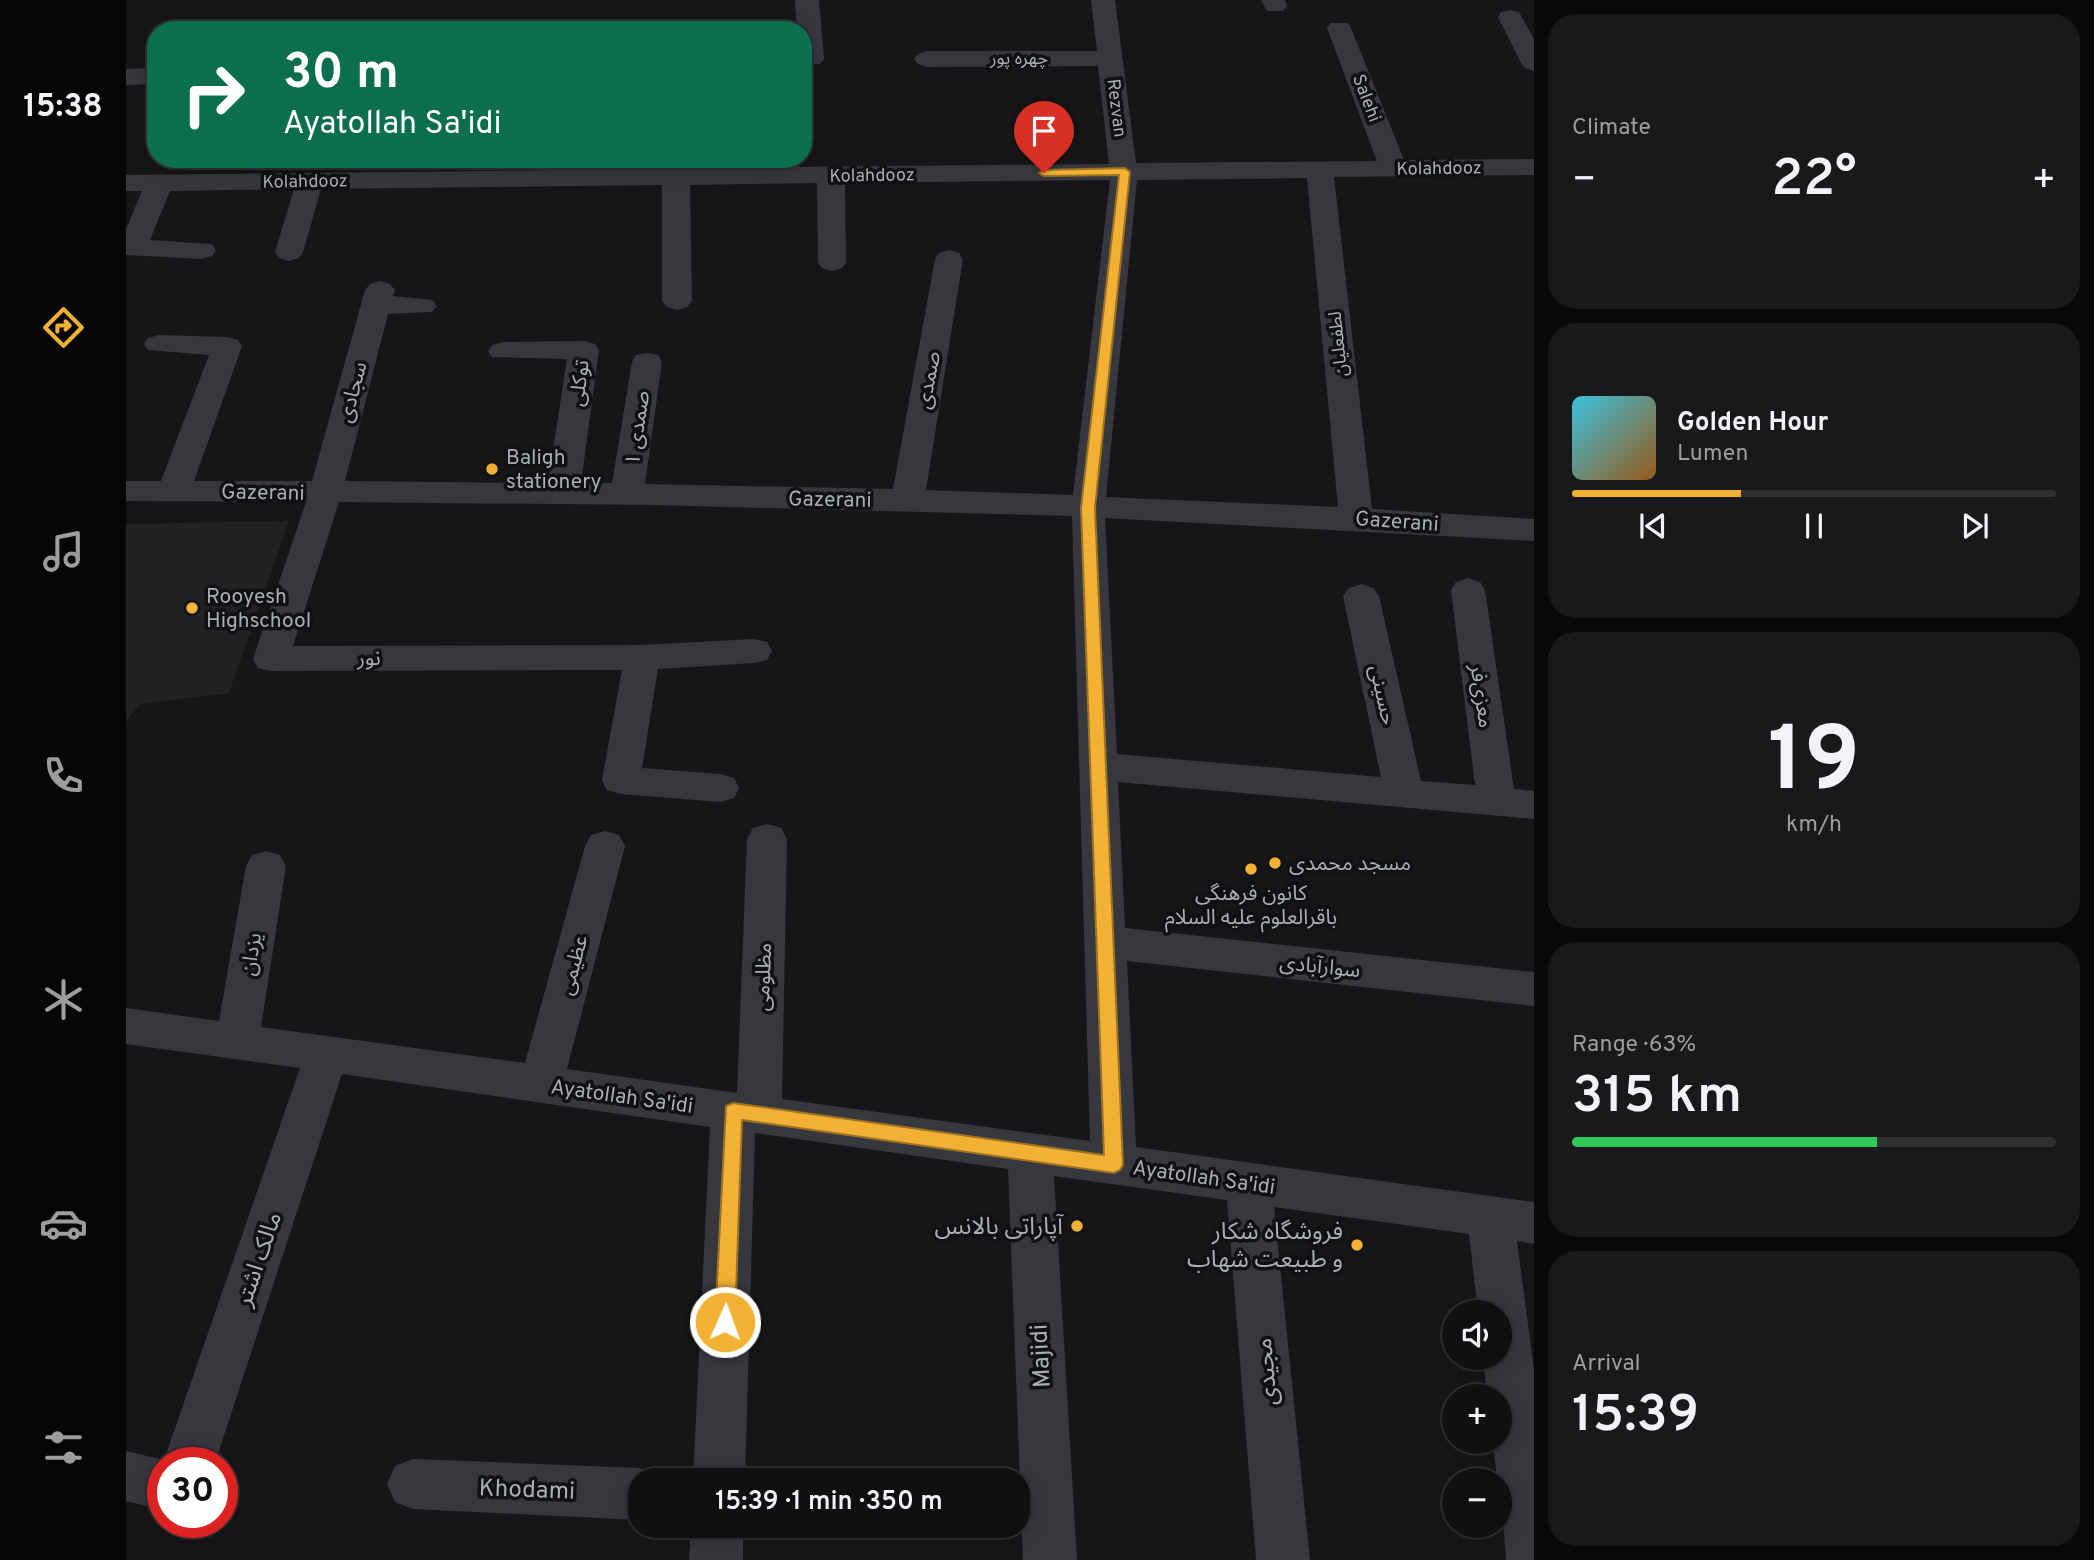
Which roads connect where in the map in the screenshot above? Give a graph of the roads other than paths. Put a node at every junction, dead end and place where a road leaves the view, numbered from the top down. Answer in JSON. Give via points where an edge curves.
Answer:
{"nodes":[{"id":1,"x":807,"y":0,"type":"edge"},
{"id":2,"x":1102,"y":0,"type":"edge"},
{"id":3,"x":1510,"y":17,"type":"dead end"},
{"id":4,"x":808,"y":21,"type":"edge"},
{"id":5,"x":1339,"y":28,"type":"dead end"},
{"id":6,"x":1110,"y":58,"type":"junction"},
{"id":7,"x":927,"y":59,"type":"dead end"},
{"id":8,"x":1534,"y":63,"type":"edge"},
{"id":9,"x":147,"y":76,"type":"edge"},
{"id":10,"x":126,"y":77,"type":"edge"},
{"id":11,"x":1534,"y":167,"type":"edge"},
{"id":12,"x":676,"y":168,"type":"edge"},
{"id":13,"x":1394,"y":169,"type":"junction"},
{"id":14,"x":1320,"y":170,"type":"junction"},
{"id":15,"x":1125,"y":172,"type":"junction"},
{"id":16,"x":831,"y":175,"type":"junction"},
{"id":17,"x":310,"y":181,"type":"junction"},
{"id":18,"x":126,"y":183,"type":"edge"},
{"id":19,"x":159,"y":183,"type":"junction"},
{"id":20,"x":202,"y":250,"type":"dead end"},
{"id":21,"x":289,"y":253,"type":"dead end"},
{"id":22,"x":949,"y":259,"type":"dead end"},
{"id":23,"x":832,"y":262,"type":"dead end"},
{"id":24,"x":677,"y":301,"type":"dead end"},
{"id":25,"x":422,"y":306,"type":"dead end"},
{"id":26,"x":159,"y":344,"type":"dead end"},
{"id":27,"x":503,"y":351,"type":"dead end"},
{"id":28,"x":647,"y":362,"type":"dead end"},
{"id":29,"x":126,"y":491,"type":"edge"},
{"id":30,"x":174,"y":491,"type":"junction"},
{"id":31,"x":325,"y":493,"type":"junction"},
{"id":32,"x":627,"y":494,"type":"junction"},
{"id":33,"x":563,"y":495,"type":"junction"},
{"id":34,"x":908,"y":500,"type":"junction"},
{"id":35,"x":1088,"y":508,"type":"junction"},
{"id":36,"x":1356,"y":518,"type":"junction"},
{"id":37,"x":1534,"y":530,"type":"edge"},
{"id":38,"x":1468,"y":590,"type":"dead end"},
{"id":39,"x":1361,"y":596,"type":"dead end"},
{"id":40,"x":754,"y":651,"type":"dead end"},
{"id":41,"x":642,"y":657,"type":"junction"},
{"id":42,"x":1098,"y":766,"type":"junction"},
{"id":43,"x":720,"y":788,"type":"dead end"},
{"id":44,"x":1404,"y":793,"type":"junction"},
{"id":45,"x":1496,"y":802,"type":"junction"},
{"id":46,"x":1534,"y":805,"type":"edge"},
{"id":47,"x":767,"y":839,"type":"dead end"},
{"id":48,"x":605,"y":846,"type":"dead end"},
{"id":49,"x":266,"y":866,"type":"dead end"},
{"id":50,"x":1105,"y":942,"type":"junction"},
{"id":51,"x":1534,"y":989,"type":"edge"},
{"id":52,"x":126,"y":1026,"type":"edge"},
{"id":53,"x":237,"y":1042,"type":"junction"},
{"id":54,"x":327,"y":1054,"type":"junction"},
{"id":55,"x":541,"y":1084,"type":"junction"},
{"id":56,"x":746,"y":1113,"type":"junction"},
{"id":57,"x":1030,"y":1153,"type":"junction"},
{"id":58,"x":1114,"y":1165,"type":"junction"},
{"id":59,"x":1249,"y":1183,"type":"junction"},
{"id":60,"x":1512,"y":1220,"type":"edge"},
{"id":61,"x":194,"y":1447,"type":"edge"},
{"id":62,"x":720,"y":1468,"type":"edge"},
{"id":63,"x":126,"y":1476,"type":"edge"},
{"id":64,"x":147,"y":1481,"type":"edge"},
{"id":65,"x":413,"y":1484,"type":"dead end"},
{"id":66,"x":628,"y":1493,"type":"edge"},
{"id":67,"x":717,"y":1538,"type":"edge"},
{"id":68,"x":716,"y":1560,"type":"edge"},
{"id":69,"x":1050,"y":1560,"type":"edge"},
{"id":70,"x":1283,"y":1560,"type":"edge"},
{"id":71,"x":1533,"y":1560,"type":"edge"}],
"edges":[{"from":1,"to":4,"type":"street"},
{"from":2,"to":6,"type":"street","name":"Rezvan"},
{"from":3,"to":8,"type":"street"},
{"from":5,"to":13,"type":"street","name":"Salehi"},
{"from":6,"to":7,"type":"street","name":"چهره پور"},
{"from":6,"to":15,"type":"street","name":"Rezvan"},
{"from":9,"to":10,"type":"street"},
{"from":11,"to":13,"type":"street","name":"Kolahdooz"},
{"from":12,"to":16,"type":"street","name":"Kolahdooz"},
{"from":12,"to":17,"type":"street","name":"Kolahdooz"},
{"from":12,"to":24,"type":"street"},
{"from":13,"to":14,"type":"street","name":"Kolahdooz"},
{"from":14,"to":15,"type":"street","name":"Kolahdooz"},
{"from":14,"to":36,"type":"street","name":"لطفعلیان"},
{"from":15,"to":16,"type":"street","name":"Kolahdooz"},
{"from":15,"to":35,"type":"street","name":"Rezvan"},
{"from":16,"to":23,"type":"street"},
{"from":17,"to":19,"type":"street","name":"Kolahdooz"},
{"from":17,"to":21,"type":"street"},
{"from":18,"to":19,"type":"street","name":"Kolahdooz"},
{"from":19,"to":20,"type":"street","via":[[132,248]]},
{"from":22,"to":34,"type":"street","name":"صمدی"},
{"from":25,"to":31,"type":"street","name":"سجادی","via":[[378,298]]},
{"from":26,"to":30,"type":"street","via":[[227,346]]},
{"from":27,"to":33,"type":"street","name":"توکلی","via":[[584,350]]},
{"from":28,"to":32,"type":"street","name":"صمدی ۱"},
{"from":29,"to":30,"type":"street","name":"Gazerani"},
{"from":30,"to":31,"type":"street","name":"Gazerani"},
{"from":31,"to":33,"type":"street","name":"Gazerani"},
{"from":31,"to":41,"type":"street","name":"نور","via":[[271,659]]},
{"from":32,"to":33,"type":"street","name":"Gazerani"},
{"from":32,"to":34,"type":"street","name":"Gazerani"},
{"from":34,"to":35,"type":"street","name":"Gazerani"},
{"from":35,"to":36,"type":"street","name":"Gazerani"},
{"from":35,"to":42,"type":"street","name":"Rezvan"},
{"from":36,"to":37,"type":"street","name":"Gazerani"},
{"from":38,"to":45,"type":"street","name":"معزی‌فر"},
{"from":39,"to":44,"type":"street","name":"حسینی"},
{"from":40,"to":41,"type":"street","name":"نور"},
{"from":41,"to":43,"type":"street","via":[[621,780]]},
{"from":42,"to":44,"type":"street"},
{"from":42,"to":50,"type":"street","name":"Rezvan"},
{"from":44,"to":45,"type":"street"},
{"from":45,"to":46,"type":"street"},
{"from":47,"to":56,"type":"street","name":"مظلومی"},
{"from":48,"to":55,"type":"street","name":"عظیمی"},
{"from":49,"to":53,"type":"street","name":"یزدان"},
{"from":50,"to":51,"type":"street","name":"سوارآبادی"},
{"from":50,"to":58,"type":"street","name":"Rezvan"},
{"from":52,"to":53,"type":"street","name":"Ayatollah Sa'idi"},
{"from":53,"to":54,"type":"street","name":"Ayatollah Sa'idi"},
{"from":54,"to":55,"type":"street","name":"Ayatollah Sa'idi"},
{"from":54,"to":61,"type":"street","name":"مالک اشتر"},
{"from":55,"to":56,"type":"street","name":"Ayatollah Sa'idi"},
{"from":56,"to":57,"type":"street","name":"Ayatollah Sa'idi"},
{"from":56,"to":62,"type":"street"},
{"from":57,"to":58,"type":"street","name":"Ayatollah Sa'idi"},
{"from":57,"to":69,"type":"street","name":"Majidi"},
{"from":58,"to":59,"type":"street","name":"Ayatollah Sa'idi"},
{"from":59,"to":60,"type":"street","name":"Ayatollah Sa'idi"},
{"from":59,"to":70,"type":"street","name":"مجیدی"},
{"from":60,"to":71,"type":"street"},
{"from":63,"to":64,"type":"street"},
{"from":65,"to":66,"type":"street","name":"Khodami"},
{"from":67,"to":68,"type":"street"}]}
